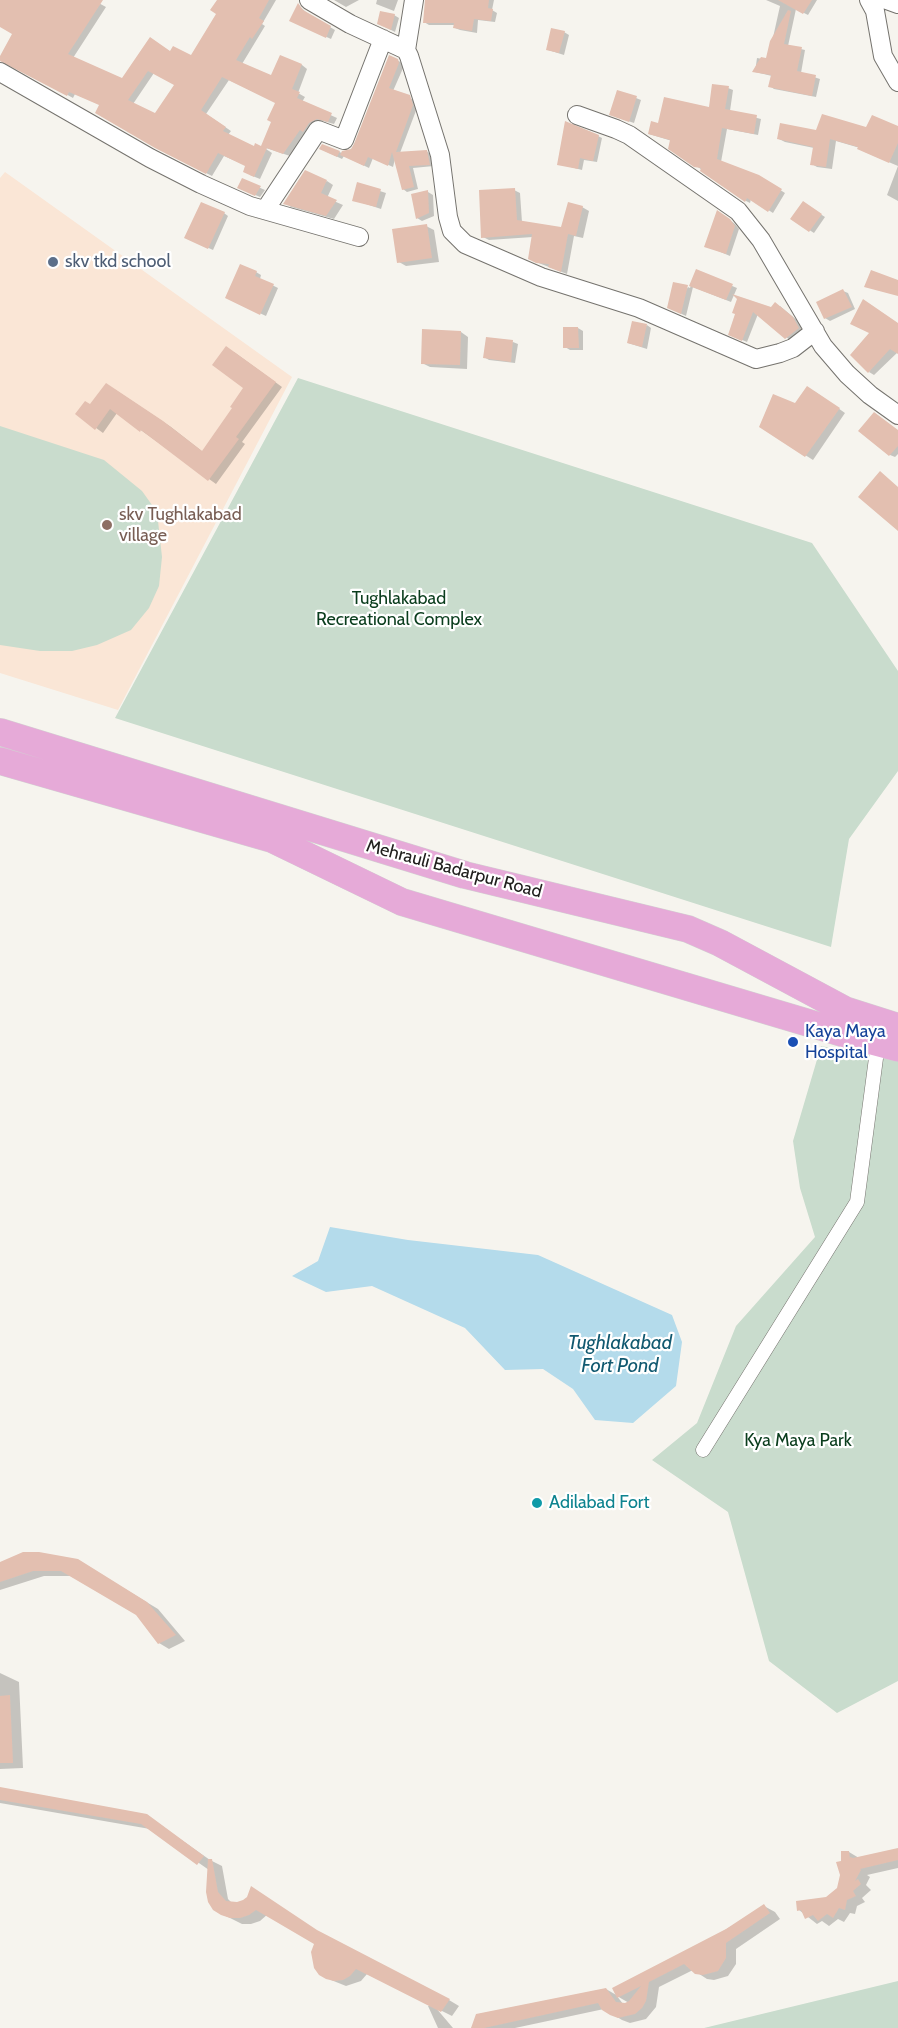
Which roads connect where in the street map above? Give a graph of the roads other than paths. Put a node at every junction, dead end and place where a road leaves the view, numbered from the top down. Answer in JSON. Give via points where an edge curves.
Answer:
{"nodes":[{"id":1,"x":309,"y":0,"type":"edge"},
{"id":2,"x":414,"y":0,"type":"edge"},
{"id":3,"x":869,"y":0,"type":"edge"},
{"id":4,"x":887,"y":0,"type":"edge"},
{"id":5,"x":898,"y":4,"type":"edge"},
{"id":6,"x":383,"y":39,"type":"junction"},
{"id":7,"x":406,"y":50,"type":"junction"},
{"id":8,"x":0,"y":72,"type":"edge"},
{"id":9,"x":898,"y":82,"type":"edge"},
{"id":10,"x":577,"y":115,"type":"dead end"},
{"id":11,"x":265,"y":210,"type":"junction"},
{"id":12,"x":359,"y":237,"type":"dead end"},
{"id":13,"x":814,"y":331,"type":"junction"},
{"id":14,"x":898,"y":415,"type":"edge"},
{"id":15,"x":0,"y":732,"type":"edge"},
{"id":16,"x":0,"y":761,"type":"edge"},
{"id":17,"x":891,"y":1039,"type":"edge"},
{"id":18,"x":703,"y":1450,"type":"dead end"}],
"edges":[{"from":1,"to":6,"type":"street"},
{"from":2,"to":7,"type":"street"},
{"from":3,"to":9,"type":"street","via":[[875,11],[883,56]]},
{"from":4,"to":5,"type":"street"},
{"from":6,"to":7,"type":"street"},
{"from":6,"to":11,"type":"street","via":[[344,140],[318,130]]},
{"from":7,"to":13,"type":"street","via":[[440,155],[452,231],[465,244],[541,277],[639,308],[756,359],[793,348]]},
{"from":8,"to":11,"type":"street","via":[[150,158]]},
{"from":10,"to":13,"type":"street","via":[[629,135],[738,211],[761,240]]},
{"from":11,"to":12,"type":"street"},
{"from":13,"to":14,"type":"street","via":[[847,374]]},
{"from":15,"to":17,"type":"main road","name":"Mehrauli Badarpur Road","via":[[465,875],[688,929],[844,1010]]},
{"from":16,"to":17,"type":"main road","name":"Mehrauli Badarpur Road","via":[[272,838],[402,902]]},
{"from":17,"to":18,"type":"street","via":[[857,1202]]}]}
